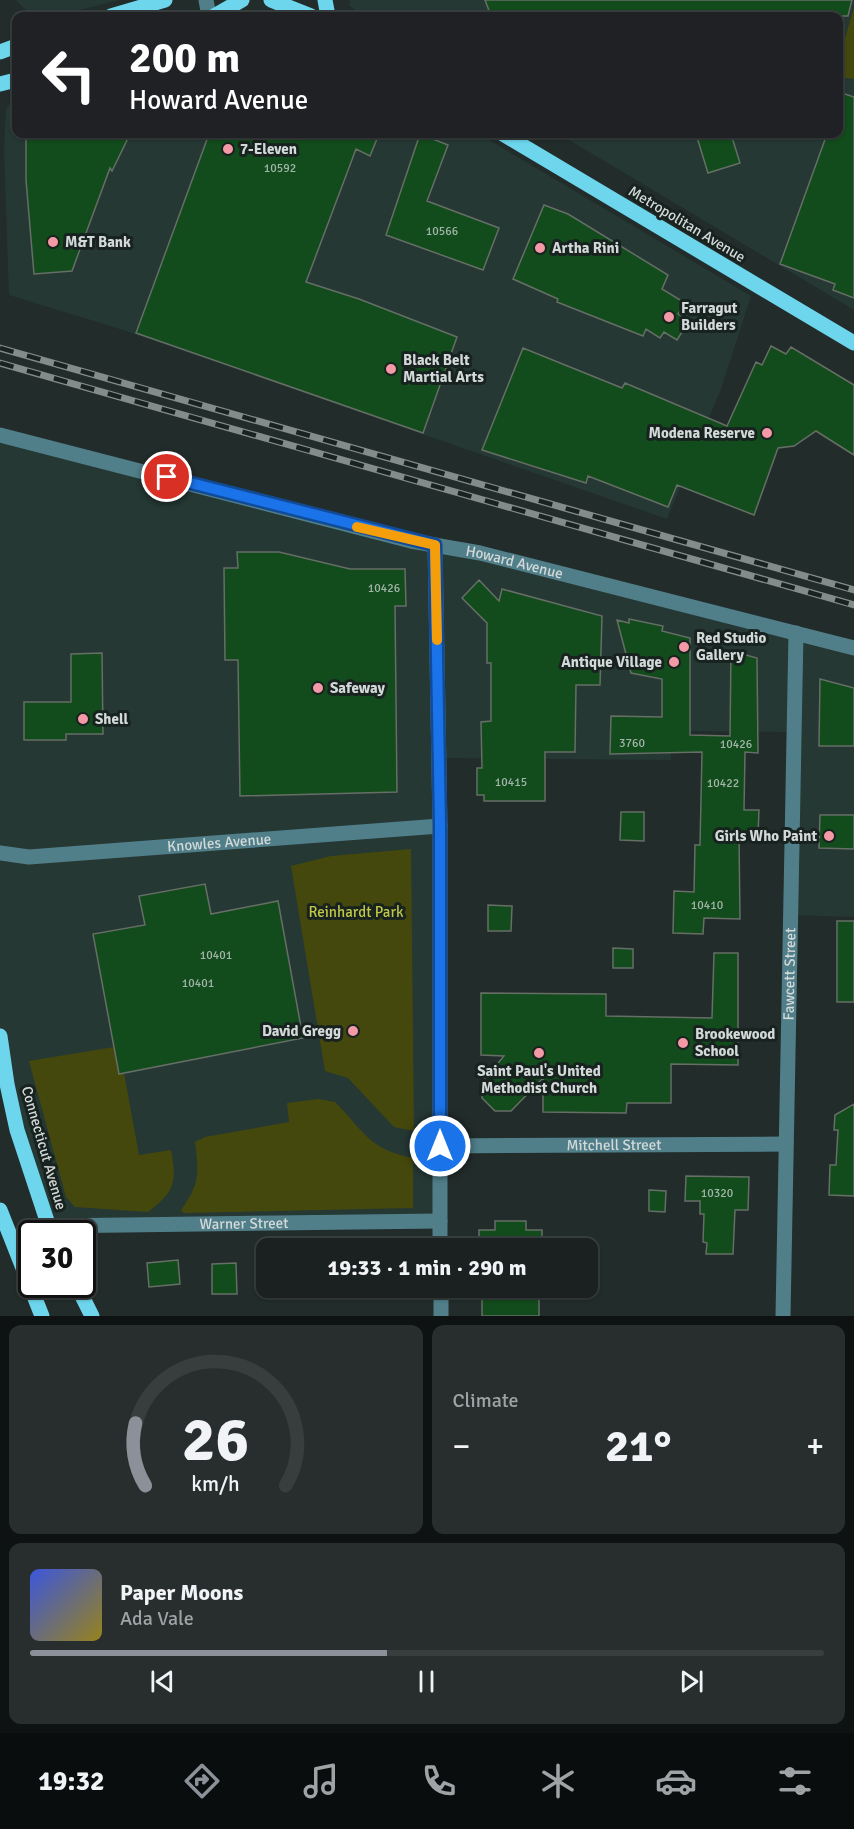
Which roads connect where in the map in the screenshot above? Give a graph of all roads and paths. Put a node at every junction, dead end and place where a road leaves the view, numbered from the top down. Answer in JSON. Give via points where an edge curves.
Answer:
{"nodes":[{"id":1,"x":165,"y":0,"type":"edge"},
{"id":2,"x":242,"y":0,"type":"edge"},
{"id":3,"x":271,"y":0,"type":"edge"},
{"id":4,"x":124,"y":12,"type":"edge"},
{"id":5,"x":221,"y":12,"type":"edge"},
{"id":6,"x":301,"y":12,"type":"edge"},
{"id":7,"x":510,"y":138,"type":"edge"},
{"id":8,"x":854,"y":343,"type":"edge"},
{"id":9,"x":0,"y":435,"type":"edge"},
{"id":10,"x":435,"y":545,"type":"junction"},
{"id":11,"x":796,"y":633,"type":"junction"},
{"id":12,"x":854,"y":648,"type":"edge"},
{"id":13,"x":440,"y":825,"type":"junction"},
{"id":14,"x":0,"y":853,"type":"edge"},
{"id":15,"x":0,"y":1036,"type":"edge"},
{"id":16,"x":786,"y":1144,"type":"junction"},
{"id":17,"x":440,"y":1146,"type":"junction"},
{"id":18,"x":0,"y":1210,"type":"edge"},
{"id":19,"x":46,"y":1220,"type":"edge"},
{"id":20,"x":440,"y":1221,"type":"junction"},
{"id":21,"x":2,"y":1227,"type":"edge"},
{"id":22,"x":96,"y":1229,"type":"edge"},
{"id":23,"x":440,"y":1238,"type":"edge"},
{"id":24,"x":83,"y":1298,"type":"edge"},
{"id":25,"x":441,"y":1298,"type":"edge"},
{"id":26,"x":42,"y":1316,"type":"edge"},
{"id":27,"x":92,"y":1316,"type":"edge"},
{"id":28,"x":441,"y":1316,"type":"edge"},
{"id":29,"x":783,"y":1316,"type":"edge"}],
"edges":[{"from":1,"to":4,"type":"main road"},
{"from":2,"to":5,"type":"main road"},
{"from":3,"to":6,"type":"main road"},
{"from":7,"to":8,"type":"main road","name":"Metropolitan Avenue"},
{"from":9,"to":10,"type":"street","name":"Howard Avenue"},
{"from":10,"to":11,"type":"street","name":"Howard Avenue","via":[[491,555]]},
{"from":10,"to":13,"type":"street"},
{"from":11,"to":12,"type":"street","name":"Howard Avenue"},
{"from":11,"to":16,"type":"street","name":"Fawcett Street"},
{"from":13,"to":14,"type":"street","name":"Knowles Avenue","via":[[29,857]]},
{"from":13,"to":17,"type":"street"},
{"from":15,"to":19,"type":"main road","name":"Connecticut Avenue","via":[[17,1130]]},
{"from":16,"to":17,"type":"street","name":"Mitchell Street"},
{"from":16,"to":29,"type":"street","name":"Fawcett Street"},
{"from":17,"to":20,"type":"street"},
{"from":18,"to":21,"type":"main road"},
{"from":20,"to":22,"type":"street","name":"Warner Street"},
{"from":20,"to":23,"type":"street"},
{"from":21,"to":26,"type":"main road"},
{"from":24,"to":27,"type":"main road"},
{"from":25,"to":28,"type":"street"}]}
